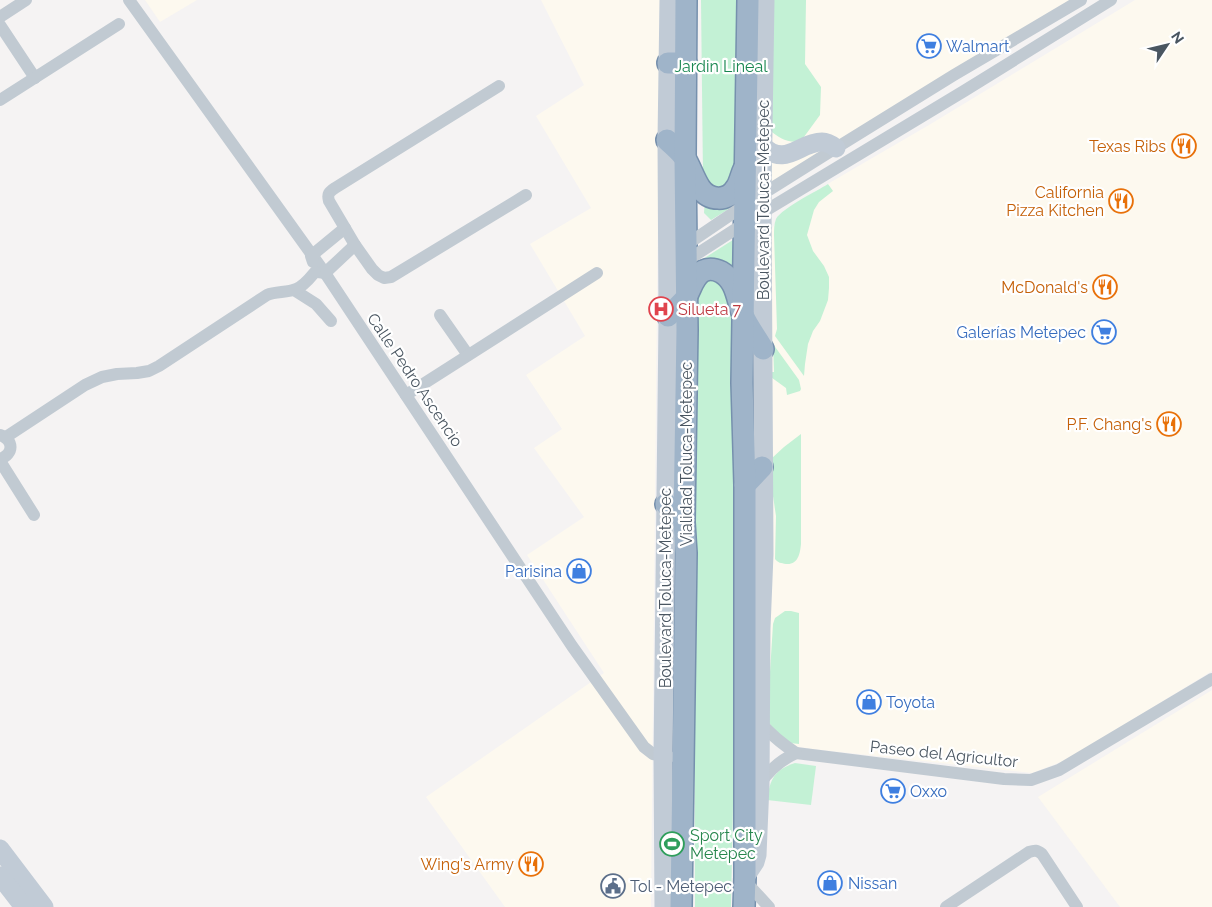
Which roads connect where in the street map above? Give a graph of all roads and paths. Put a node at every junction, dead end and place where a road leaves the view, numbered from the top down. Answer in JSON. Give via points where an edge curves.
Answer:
{"nodes":[{"id":1,"x":26,"y":0,"type":"edge"},
{"id":2,"x":129,"y":0,"type":"edge"},
{"id":3,"x":669,"y":0,"type":"edge"},
{"id":4,"x":686,"y":0,"type":"edge"},
{"id":5,"x":748,"y":0,"type":"edge"},
{"id":6,"x":764,"y":0,"type":"edge"},
{"id":7,"x":1082,"y":0,"type":"edge"},
{"id":8,"x":1112,"y":0,"type":"edge"},
{"id":9,"x":0,"y":17,"type":"edge"},
{"id":10,"x":119,"y":24,"type":"dead end"},
{"id":11,"x":0,"y":25,"type":"edge"},
{"id":12,"x":677,"y":63,"type":"junction"},
{"id":13,"x":35,"y":78,"type":"junction"},
{"id":14,"x":499,"y":86,"type":"dead end"},
{"id":15,"x":2,"y":95,"type":"edge"},
{"id":16,"x":673,"y":136,"type":"junction"},
{"id":17,"x":763,"y":146,"type":"junction"},
{"id":18,"x":836,"y":148,"type":"junction"},
{"id":19,"x":685,"y":158,"type":"junction"},
{"id":20,"x":746,"y":164,"type":"junction"},
{"id":21,"x":526,"y":195,"type":"dead end"},
{"id":22,"x":754,"y":209,"type":"junction"},
{"id":23,"x":345,"y":228,"type":"junction"},
{"id":24,"x":355,"y":245,"type":"junction"},
{"id":25,"x":686,"y":253,"type":"junction"},
{"id":26,"x":311,"y":256,"type":"junction"},
{"id":27,"x":320,"y":273,"type":"junction"},
{"id":28,"x":597,"y":273,"type":"dead end"},
{"id":29,"x":735,"y":289,"type":"junction"},
{"id":30,"x":294,"y":290,"type":"junction"},
{"id":31,"x":686,"y":298,"type":"junction"},
{"id":32,"x":440,"y":315,"type":"dead end"},
{"id":33,"x":744,"y":316,"type":"junction"},
{"id":34,"x":331,"y":321,"type":"dead end"},
{"id":35,"x":674,"y":322,"type":"junction"},
{"id":36,"x":763,"y":349,"type":"junction"},
{"id":37,"x":468,"y":355,"type":"junction"},
{"id":38,"x":742,"y":382,"type":"junction"},
{"id":39,"x":406,"y":395,"type":"junction"},
{"id":40,"x":3,"y":436,"type":"edge"},
{"id":41,"x":0,"y":460,"type":"edge"},
{"id":42,"x":762,"y":467,"type":"junction"},
{"id":43,"x":745,"y":485,"type":"junction"},
{"id":44,"x":34,"y":515,"type":"dead end"},
{"id":45,"x":1212,"y":679,"type":"edge"},
{"id":46,"x":760,"y":722,"type":"junction"},
{"id":47,"x":796,"y":753,"type":"junction"},
{"id":48,"x":673,"y":758,"type":"junction"},
{"id":49,"x":760,"y":784,"type":"junction"},
{"id":50,"x":0,"y":849,"type":"edge"},
{"id":51,"x":0,"y":876,"type":"edge"},
{"id":52,"x":745,"y":879,"type":"junction"},
{"id":53,"x":24,"y":907,"type":"edge"},
{"id":54,"x":44,"y":907,"type":"edge"},
{"id":55,"x":664,"y":907,"type":"edge"},
{"id":56,"x":681,"y":907,"type":"edge"},
{"id":57,"x":744,"y":907,"type":"edge"},
{"id":58,"x":770,"y":907,"type":"edge"},
{"id":59,"x":946,"y":907,"type":"edge"},
{"id":60,"x":1077,"y":907,"type":"edge"}],
"edges":[{"from":1,"to":9,"type":"street"},
{"from":2,"to":26,"type":"street","name":"Calle Pedro Ascencio"},
{"from":3,"to":12,"type":"main road"},
{"from":4,"to":12,"type":"highway","name":"Vialidad Toluca-Metepec"},
{"from":5,"to":20,"type":"highway"},
{"from":6,"to":17,"type":"main road","name":"Boulevard Toluca-Metepec"},
{"from":7,"to":18,"type":"street"},
{"from":8,"to":22,"type":"street","via":[[964,92]]},
{"from":10,"to":13,"type":"street"},
{"from":11,"to":13,"type":"street"},
{"from":12,"to":16,"type":"highway","name":"Vialidad Toluca-Metepec"},
{"from":13,"to":15,"type":"street"},
{"from":14,"to":23,"type":"street","via":[[330,192],[329,201]]},
{"from":16,"to":19,"type":"highway","name":"Vialidad Toluca-Metepec"},
{"from":16,"to":35,"type":"main road"},
{"from":17,"to":18,"type":"main road","via":[[781,156],[822,142]]},
{"from":17,"to":22,"type":"main road","name":"Boulevard Toluca-Metepec"},
{"from":18,"to":22,"type":"street"},
{"from":19,"to":20,"type":"highway","via":[[701,189],[717,199],[736,188]]},
{"from":19,"to":25,"type":"highway","name":"Vialidad Toluca-Metepec"},
{"from":20,"to":22,"type":"highway"},
{"from":21,"to":24,"type":"street","via":[[391,277],[378,276]]},
{"from":22,"to":25,"type":"street"},
{"from":22,"to":25,"type":"street"},
{"from":22,"to":33,"type":"highway"},
{"from":22,"to":36,"type":"main road","name":"Boulevard Toluca-Metepec"},
{"from":23,"to":24,"type":"street"},
{"from":23,"to":26,"type":"street"},
{"from":24,"to":27,"type":"street"},
{"from":25,"to":31,"type":"highway","name":"Vialidad Toluca-Metepec"},
{"from":26,"to":27,"type":"street","name":"Calle Pedro Ascencio"},
{"from":27,"to":30,"type":"street"},
{"from":27,"to":39,"type":"street","name":"Calle Pedro Ascencio"},
{"from":28,"to":37,"type":"street"},
{"from":29,"to":31,"type":"highway","via":[[730,279],[714,268],[697,276]]},
{"from":29,"to":33,"type":"highway"},
{"from":29,"to":38,"type":"highway","via":[[736,346]]},
{"from":30,"to":34,"type":"street","via":[[316,304]]},
{"from":30,"to":40,"type":"street","via":[[267,295],[149,371],[102,377],[85,385]]},
{"from":31,"to":35,"type":"highway","name":"Vialidad Toluca-Metepec"},
{"from":32,"to":37,"type":"street"},
{"from":33,"to":36,"type":"highway"},
{"from":33,"to":38,"type":"highway"},
{"from":35,"to":48,"type":"highway","name":"Vialidad Toluca-Metepec","via":[[675,517],[686,553]]},
{"from":36,"to":42,"type":"main road","name":"Boulevard Toluca-Metepec"},
{"from":37,"to":39,"type":"street"},
{"from":38,"to":43,"type":"highway"},
{"from":39,"to":48,"type":"street","name":"Calle Pedro Ascencio","via":[[572,646],[644,747],[653,754]]},
{"from":40,"to":41,"type":"street","via":[[10,449]]},
{"from":41,"to":44,"type":"street"},
{"from":42,"to":43,"type":"highway"},
{"from":42,"to":46,"type":"main road","name":"Boulevard Toluca-Metepec","via":[[764,554]]},
{"from":43,"to":52,"type":"highway"},
{"from":45,"to":47,"type":"street","name":"Paseo del Agricultor","via":[[1059,770],[1030,780]]},
{"from":46,"to":47,"type":"street","name":"Paseo del Agricultor"},
{"from":46,"to":49,"type":"main road","name":"Boulevard Toluca-Metepec"},
{"from":47,"to":49,"type":"street","via":[[772,768]]},
{"from":48,"to":55,"type":"main road"},
{"from":48,"to":56,"type":"highway","name":"Vialidad Toluca-Metepec"},
{"from":49,"to":52,"type":"main road","name":"Boulevard Toluca-Metepec","via":[[757,855]]},
{"from":50,"to":54,"type":"main road"},
{"from":51,"to":53,"type":"main road"},
{"from":52,"to":57,"type":"highway"},
{"from":52,"to":58,"type":"street"},
{"from":59,"to":60,"type":"street","via":[[1034,850],[1042,854]]}]}
